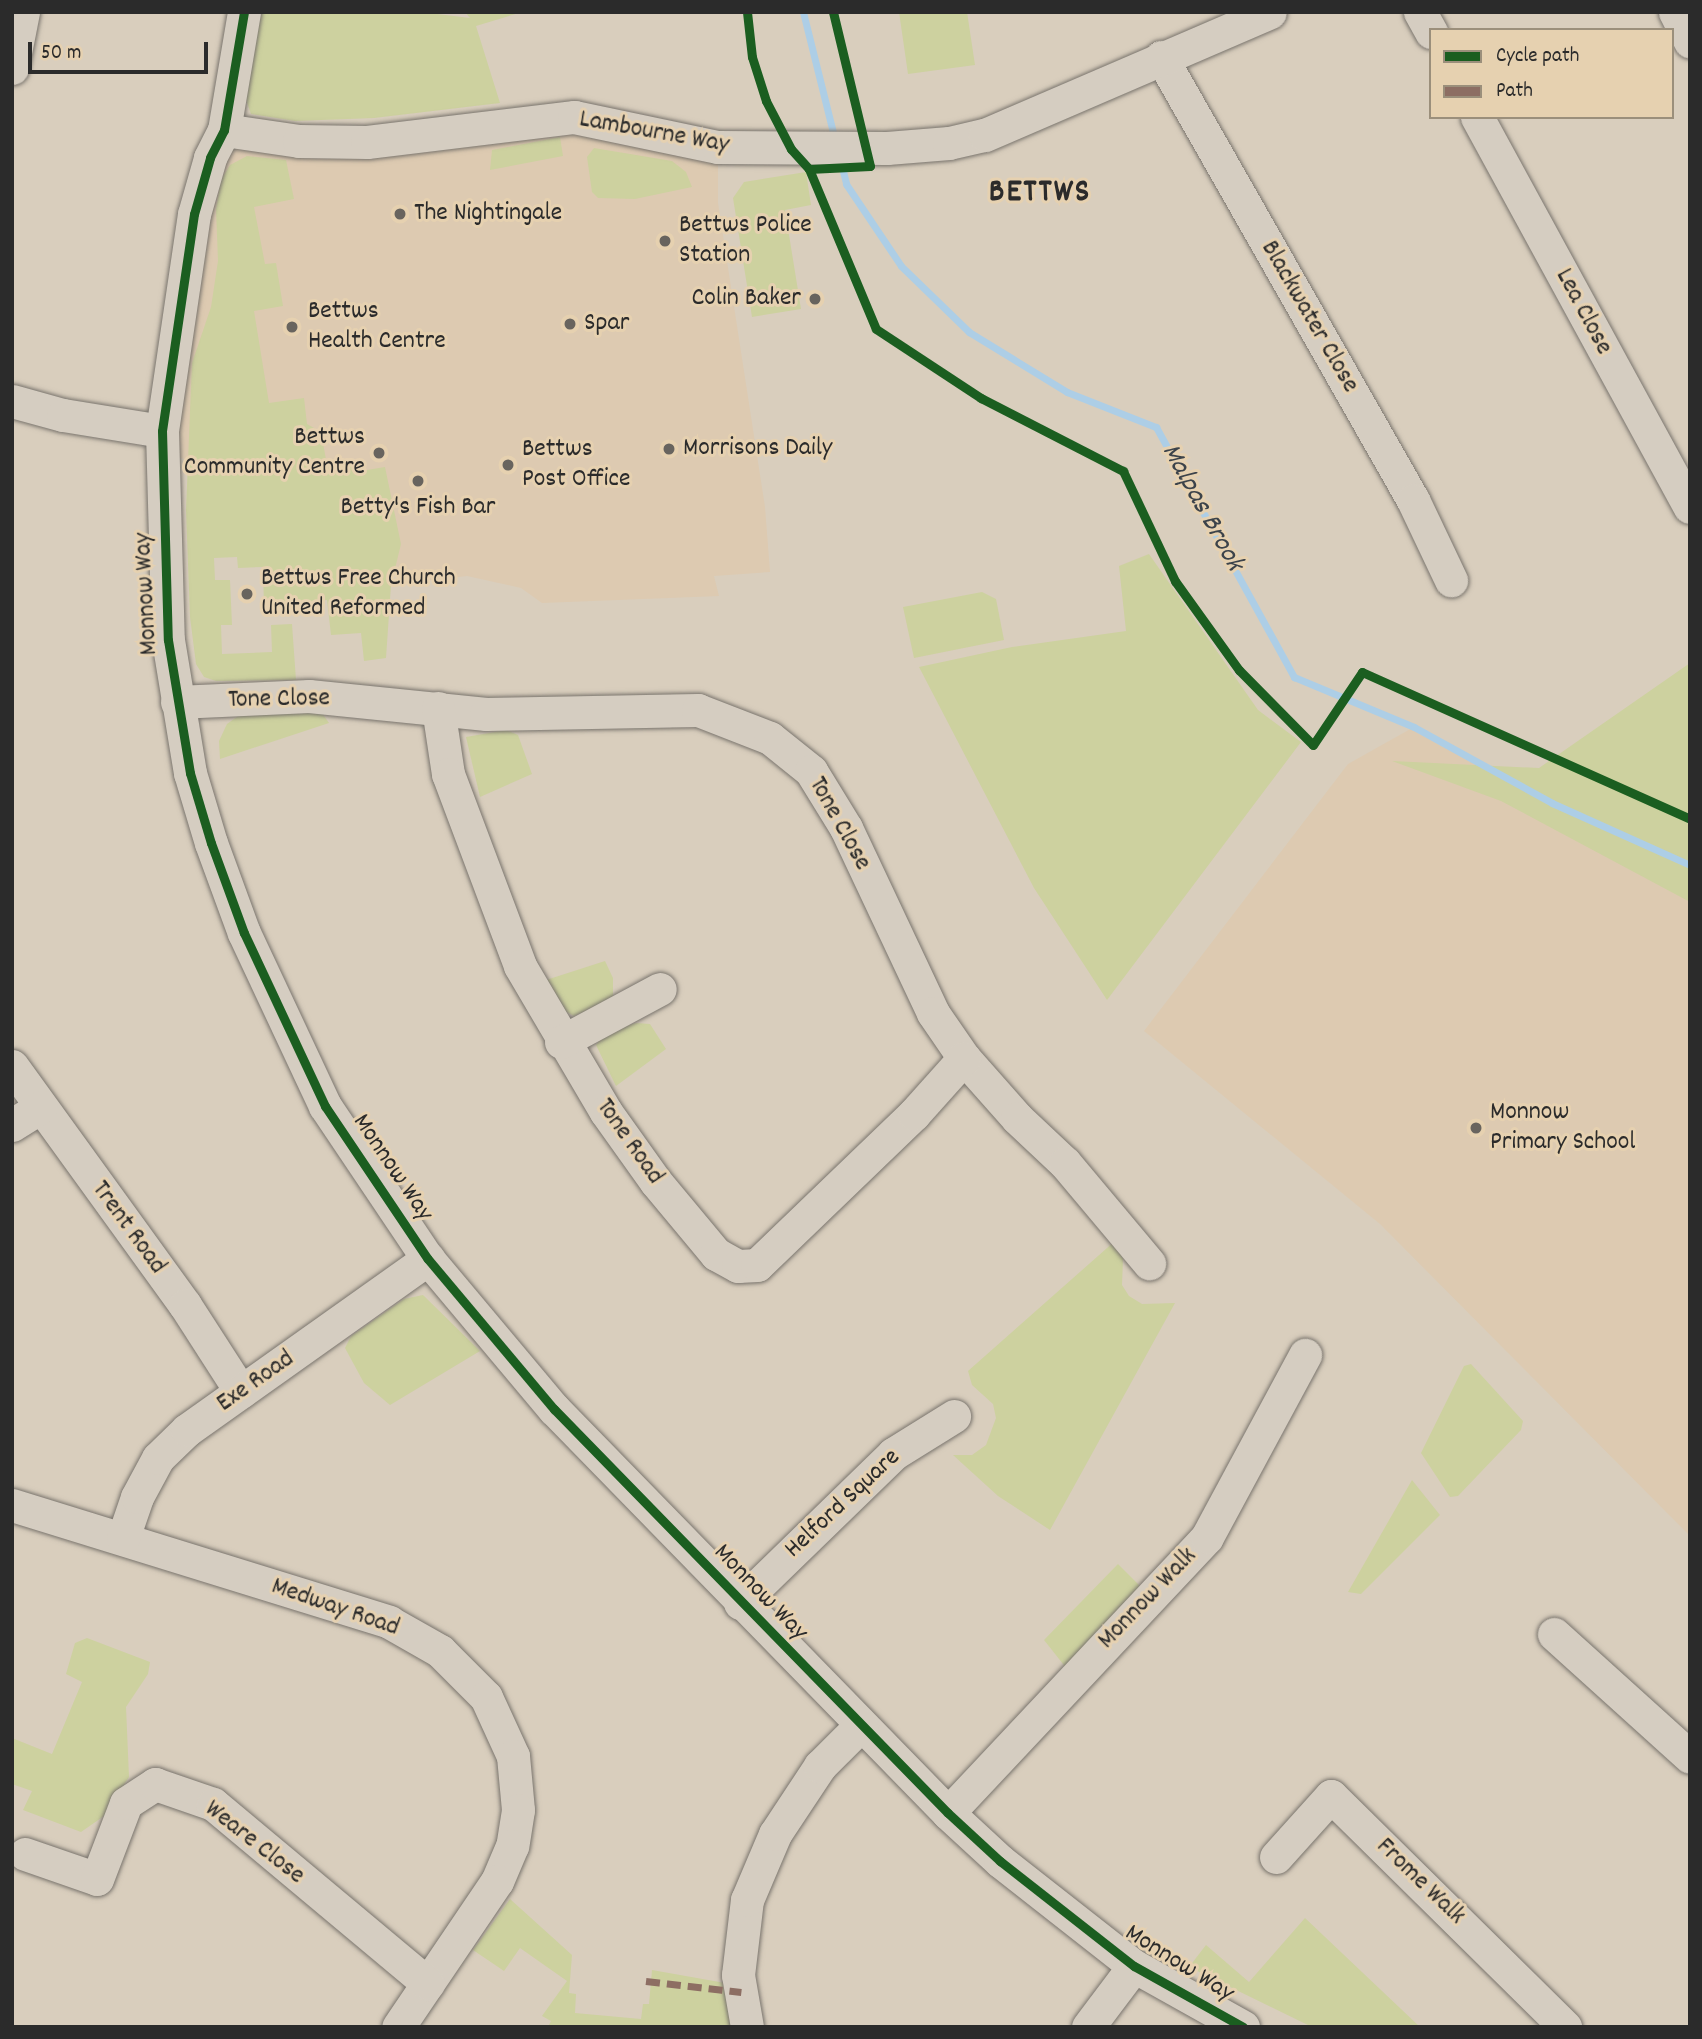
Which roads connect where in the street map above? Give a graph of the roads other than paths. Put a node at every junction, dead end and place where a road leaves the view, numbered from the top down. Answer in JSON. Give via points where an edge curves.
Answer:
{"nodes":[{"id":1,"x":23,"y":12,"type":"edge"},
{"id":2,"x":244,"y":12,"type":"edge"},
{"id":3,"x":1270,"y":12,"type":"edge"},
{"id":4,"x":1420,"y":12,"type":"edge"},
{"id":5,"x":1675,"y":12,"type":"edge"},
{"id":6,"x":1223,"y":21,"type":"edge"},
{"id":7,"x":1429,"y":28,"type":"edge"},
{"id":8,"x":1690,"y":41,"type":"edge"},
{"id":9,"x":1161,"y":57,"type":"junction"},
{"id":10,"x":12,"y":68,"type":"edge"},
{"id":11,"x":1478,"y":119,"type":"edge"},
{"id":12,"x":224,"y":130,"type":"junction"},
{"id":13,"x":12,"y":401,"type":"edge"},
{"id":14,"x":162,"y":431,"type":"junction"},
{"id":15,"x":1690,"y":507,"type":"edge"},
{"id":16,"x":1451,"y":580,"type":"dead end"},
{"id":17,"x":177,"y":702,"type":"junction"},
{"id":18,"x":438,"y":708,"type":"junction"},
{"id":19,"x":660,"y":989,"type":"dead end"},
{"id":20,"x":561,"y":1042,"type":"junction"},
{"id":21,"x":964,"y":1058,"type":"junction"},
{"id":22,"x":12,"y":1066,"type":"edge"},
{"id":23,"x":41,"y":1107,"type":"junction"},
{"id":24,"x":12,"y":1125,"type":"edge"},
{"id":25,"x":428,"y":1259,"type":"junction"},
{"id":26,"x":1149,"y":1263,"type":"dead end"},
{"id":27,"x":1305,"y":1355,"type":"dead end"},
{"id":28,"x":241,"y":1392,"type":"junction"},
{"id":29,"x":954,"y":1416,"type":"dead end"},
{"id":30,"x":12,"y":1505,"type":"edge"},
{"id":31,"x":123,"y":1538,"type":"junction"},
{"id":32,"x":740,"y":1603,"type":"junction"},
{"id":33,"x":1554,"y":1634,"type":"dead end"},
{"id":34,"x":861,"y":1725,"type":"junction"},
{"id":35,"x":1690,"y":1757,"type":"edge"},
{"id":36,"x":948,"y":1813,"type":"junction"},
{"id":37,"x":24,"y":1854,"type":"dead end"},
{"id":38,"x":1276,"y":1857,"type":"dead end"},
{"id":39,"x":1134,"y":1966,"type":"junction"},
{"id":40,"x":428,"y":1984,"type":"junction"},
{"id":41,"x":398,"y":2027,"type":"edge"},
{"id":42,"x":747,"y":2027,"type":"edge"},
{"id":43,"x":1088,"y":2027,"type":"edge"},
{"id":44,"x":1243,"y":2027,"type":"edge"},
{"id":45,"x":1565,"y":2027,"type":"edge"}],
"edges":[{"from":1,"to":10,"type":"street"},
{"from":2,"to":12,"type":"street","name":"Monnow Way"},
{"from":3,"to":6,"type":"street","name":"Lambourne Way"},
{"from":4,"to":7,"type":"street"},
{"from":5,"to":8,"type":"street"},
{"from":6,"to":9,"type":"street","name":"Lambourne Way"},
{"from":9,"to":12,"type":"street","name":"Lambourne Way","via":[[985,135],[949,143],[805,149],[718,147],[574,117],[368,142],[299,141]]},
{"from":9,"to":16,"type":"street","name":"Blackwater Close","via":[[1413,500]]},
{"from":11,"to":15,"type":"street","name":"Lea Close"},
{"from":12,"to":14,"type":"street","name":"Monnow Way","via":[[210,158],[194,214]]},
{"from":13,"to":14,"type":"street","via":[[100,423]]},
{"from":14,"to":17,"type":"street","name":"Monnow Way","via":[[168,640]]},
{"from":17,"to":18,"type":"street","name":"Tone Close","via":[[309,696]]},
{"from":17,"to":25,"type":"street","name":"Monnow Way","via":[[190,774],[244,933],[325,1106]]},
{"from":18,"to":20,"type":"street","name":"Tone Road","via":[[448,774],[465,827],[520,966]]},
{"from":18,"to":21,"type":"street","name":"Tone Close","via":[[569,715],[698,710],[770,738],[811,771],[832,805],[933,1013]]},
{"from":19,"to":20,"type":"street"},
{"from":20,"to":21,"type":"street","name":"Tone Road","via":[[656,1182],[716,1254],[738,1266],[757,1265],[776,1250]]},
{"from":21,"to":26,"type":"street","name":"Tone Close","via":[[1065,1163]]},
{"from":22,"to":23,"type":"street","name":"Trent Road"},
{"from":23,"to":24,"type":"street"},
{"from":23,"to":28,"type":"street","name":"Trent Road","via":[[185,1305]]},
{"from":25,"to":28,"type":"street","name":"Exe Road"},
{"from":25,"to":32,"type":"street","name":"Monnow Way","via":[[554,1409]]},
{"from":27,"to":36,"type":"street","name":"Monnow Walk","via":[[1207,1537]]},
{"from":28,"to":31,"type":"street","name":"Exe Road","via":[[187,1430],[158,1458],[137,1497]]},
{"from":29,"to":32,"type":"street","name":"Helford Square","via":[[893,1454]]},
{"from":30,"to":31,"type":"street","name":"Medway Road"},
{"from":31,"to":40,"type":"street","name":"Medway Road","via":[[389,1622],[440,1651],[486,1697],[513,1756],[518,1810],[512,1846],[497,1881]]},
{"from":32,"to":34,"type":"street","name":"Monnow Way"},
{"from":33,"to":35,"type":"street"},
{"from":34,"to":36,"type":"street","name":"Monnow Way"},
{"from":34,"to":42,"type":"street","via":[[820,1766],[775,1834],[747,1900],[738,1975]]},
{"from":36,"to":39,"type":"street","name":"Monnow Way","via":[[1000,1861]]},
{"from":37,"to":40,"type":"street","name":"Weare Close","via":[[97,1879],[126,1803],[155,1784],[213,1804]]},
{"from":38,"to":45,"type":"street","name":"Frome Walk","via":[[1331,1796]]},
{"from":39,"to":43,"type":"street"},
{"from":39,"to":44,"type":"street","name":"Monnow Way"},
{"from":40,"to":41,"type":"street","name":"Medway Road"}]}
